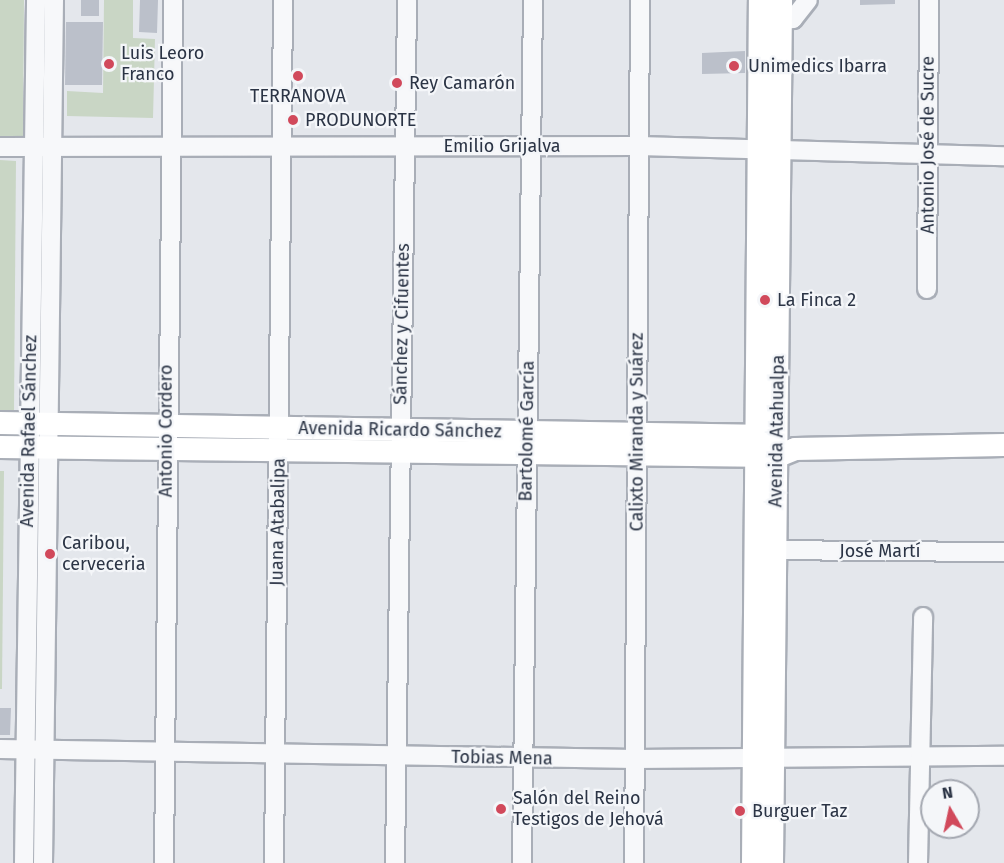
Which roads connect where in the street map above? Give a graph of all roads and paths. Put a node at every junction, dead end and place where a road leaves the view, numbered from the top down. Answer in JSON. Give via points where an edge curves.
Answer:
{"nodes":[{"id":1,"x":36,"y":0,"type":"edge"},
{"id":2,"x":54,"y":0,"type":"edge"},
{"id":3,"x":173,"y":0,"type":"edge"},
{"id":4,"x":283,"y":0,"type":"edge"},
{"id":5,"x":407,"y":0,"type":"edge"},
{"id":6,"x":533,"y":0,"type":"edge"},
{"id":7,"x":640,"y":0,"type":"edge"},
{"id":8,"x":760,"y":0,"type":"edge"},
{"id":9,"x":808,"y":0,"type":"edge"},
{"id":10,"x":929,"y":0,"type":"edge"},
{"id":11,"x":781,"y":10,"type":"edge"},
{"id":12,"x":170,"y":146,"type":"junction"},
{"id":13,"x":534,"y":146,"type":"junction"},
{"id":14,"x":639,"y":146,"type":"junction"},
{"id":15,"x":0,"y":147,"type":"edge"},
{"id":16,"x":34,"y":147,"type":"junction"},
{"id":17,"x":53,"y":147,"type":"junction"},
{"id":18,"x":283,"y":147,"type":"junction"},
{"id":19,"x":405,"y":147,"type":"junction"},
{"id":20,"x":759,"y":147,"type":"junction"},
{"id":21,"x":782,"y":148,"type":"junction"},
{"id":22,"x":929,"y":155,"type":"junction"},
{"id":23,"x":1004,"y":156,"type":"edge"},
{"id":24,"x":927,"y":289,"type":"dead end"},
{"id":25,"x":0,"y":423,"type":"edge"},
{"id":26,"x":38,"y":423,"type":"junction"},
{"id":27,"x":166,"y":426,"type":"junction"},
{"id":28,"x":280,"y":428,"type":"junction"},
{"id":29,"x":527,"y":432,"type":"junction"},
{"id":30,"x":401,"y":441,"type":"junction"},
{"id":31,"x":637,"y":443,"type":"junction"},
{"id":32,"x":1004,"y":445,"type":"edge"},
{"id":33,"x":773,"y":446,"type":"junction"},
{"id":34,"x":0,"y":447,"type":"edge"},
{"id":35,"x":38,"y":448,"type":"junction"},
{"id":36,"x":166,"y":449,"type":"junction"},
{"id":37,"x":280,"y":451,"type":"junction"},
{"id":38,"x":526,"y":455,"type":"junction"},
{"id":39,"x":765,"y":550,"type":"junction"},
{"id":40,"x":1004,"y":552,"type":"edge"},
{"id":41,"x":923,"y":617,"type":"dead end"},
{"id":42,"x":0,"y":749,"type":"edge"},
{"id":43,"x":34,"y":750,"type":"junction"},
{"id":44,"x":165,"y":752,"type":"junction"},
{"id":45,"x":273,"y":753,"type":"junction"},
{"id":46,"x":918,"y":754,"type":"junction"},
{"id":47,"x":1004,"y":756,"type":"edge"},
{"id":48,"x":397,"y":757,"type":"junction"},
{"id":49,"x":523,"y":758,"type":"junction"},
{"id":50,"x":635,"y":759,"type":"junction"},
{"id":51,"x":763,"y":759,"type":"junction"},
{"id":52,"x":24,"y":863,"type":"edge"},
{"id":53,"x":43,"y":863,"type":"edge"},
{"id":54,"x":164,"y":863,"type":"edge"},
{"id":55,"x":274,"y":863,"type":"edge"},
{"id":56,"x":395,"y":863,"type":"edge"},
{"id":57,"x":522,"y":863,"type":"edge"},
{"id":58,"x":634,"y":863,"type":"edge"},
{"id":59,"x":753,"y":863,"type":"edge"},
{"id":60,"x":772,"y":863,"type":"edge"},
{"id":61,"x":918,"y":863,"type":"edge"}],
"edges":[{"from":1,"to":16,"type":"street","name":"Avenida Rafael Sánchez"},
{"from":2,"to":17,"type":"street","name":"Avenida Rafael Sánchez"},
{"from":3,"to":12,"type":"street","name":"Antonio Cordero"},
{"from":4,"to":18,"type":"street","name":"Juana Atabalipa"},
{"from":5,"to":19,"type":"street","name":"Sánchez y Cifuentes"},
{"from":6,"to":13,"type":"street","name":"Bartolomé García"},
{"from":7,"to":14,"type":"street","name":"Calixto Miranda y Suárez"},
{"from":8,"to":20,"type":"main road","name":"Avenida Atahualpa"},
{"from":9,"to":11,"type":"street","via":[[793,19]]},
{"from":10,"to":22,"type":"street","name":"Antonio José de Sucre"},
{"from":11,"to":21,"type":"main road","name":"Avenida Atahualpa"},
{"from":12,"to":17,"type":"street","name":"Emilio Grijalva"},
{"from":12,"to":18,"type":"street","name":"Emilio Grijalva"},
{"from":12,"to":27,"type":"street","name":"Antonio Cordero"},
{"from":13,"to":14,"type":"street","name":"Emilio Grijalva"},
{"from":13,"to":19,"type":"street","name":"Emilio Grijalva"},
{"from":13,"to":29,"type":"street","name":"Bartolomé García"},
{"from":14,"to":20,"type":"street","name":"Emilio Grijalva"},
{"from":14,"to":31,"type":"street","name":"Calixto Miranda y Suárez"},
{"from":15,"to":16,"type":"street","name":"Emilio Grijalva"},
{"from":16,"to":17,"type":"street","name":"Emilio Grijalva"},
{"from":16,"to":26,"type":"street","name":"Avenida Rafael Sánchez"},
{"from":17,"to":26,"type":"street","name":"Avenida Rafael Sánchez"},
{"from":18,"to":19,"type":"street","name":"Emilio Grijalva"},
{"from":18,"to":28,"type":"street","name":"Juana Atabalipa"},
{"from":19,"to":30,"type":"street","name":"Sánchez y Cifuentes"},
{"from":20,"to":21,"type":"street","name":"Emilio Grijalva"},
{"from":20,"to":33,"type":"main road","name":"Avenida Atahualpa"},
{"from":21,"to":22,"type":"street","name":"Emilio Grijalva"},
{"from":21,"to":33,"type":"main road","name":"Avenida Atahualpa"},
{"from":22,"to":23,"type":"street","name":"Emilio Grijalva"},
{"from":22,"to":24,"type":"street","name":"Antonio José de Sucre"},
{"from":25,"to":26,"type":"main road","name":"Avenida Ricardo Sánchez"},
{"from":26,"to":27,"type":"main road","name":"Avenida Ricardo Sánchez"},
{"from":26,"to":35,"type":"street","name":"Avenida Rafael Sánchez"},
{"from":27,"to":28,"type":"main road","name":"Avenida Ricardo Sánchez"},
{"from":27,"to":36,"type":"street","name":"Antonio Cordero"},
{"from":28,"to":30,"type":"main road","name":"Avenida Ricardo Sánchez"},
{"from":28,"to":37,"type":"street","name":"Juana Atabalipa"},
{"from":29,"to":30,"type":"main road","name":"Avenida Ricardo Sánchez"},
{"from":29,"to":31,"type":"main road","name":"Avenida Ricardo Sánchez"},
{"from":29,"to":38,"type":"street","name":"Bartolomé García"},
{"from":30,"to":37,"type":"main road","name":"Avenida Ricardo Sánchez"},
{"from":30,"to":38,"type":"main road","name":"Avenida Ricardo Sánchez"},
{"from":30,"to":48,"type":"street","name":"Sánchez y Cifuentes"},
{"from":31,"to":33,"type":"main road","name":"Avenida Ricardo Sánchez"},
{"from":31,"to":38,"type":"main road","name":"Avenida Ricardo Sánchez"},
{"from":31,"to":50,"type":"street","name":"Calixto Miranda y Suárez"},
{"from":32,"to":33,"type":"main road","name":"Avenida Ricardo Sánchez"},
{"from":33,"to":39,"type":"main road","name":"Avenida Atahualpa"},
{"from":34,"to":35,"type":"main road","name":"Avenida Ricardo Sánchez"},
{"from":35,"to":36,"type":"main road","name":"Avenida Ricardo Sánchez"},
{"from":35,"to":43,"type":"street","name":"Avenida Rafael Sánchez"},
{"from":36,"to":37,"type":"main road","name":"Avenida Ricardo Sánchez"},
{"from":36,"to":44,"type":"street","name":"Antonio Cordero"},
{"from":37,"to":45,"type":"street","name":"Juana Atabalipa"},
{"from":38,"to":49,"type":"street","name":"Bartolomé García"},
{"from":39,"to":40,"type":"street","name":"José Martí"},
{"from":39,"to":51,"type":"main road","name":"Avenida Atahualpa"},
{"from":41,"to":46,"type":"street"},
{"from":42,"to":43,"type":"street","name":"Tobias Mena"},
{"from":43,"to":44,"type":"street","name":"Tobias Mena"},
{"from":43,"to":52,"type":"street","name":"Avenida Rafael Sánchez"},
{"from":43,"to":53,"type":"street","name":"Avenida Rafael Sánchez"},
{"from":44,"to":45,"type":"street","name":"Tobias Mena"},
{"from":44,"to":54,"type":"street","name":"Antonio Cordero"},
{"from":45,"to":48,"type":"street","name":"Tobias Mena"},
{"from":45,"to":55,"type":"street","name":"Juana Atabalipa"},
{"from":46,"to":47,"type":"street","name":"Tobias Mena"},
{"from":46,"to":51,"type":"street","name":"Tobias Mena"},
{"from":46,"to":61,"type":"street"},
{"from":48,"to":49,"type":"street","name":"Tobias Mena"},
{"from":48,"to":56,"type":"street","name":"Sánchez y Cifuentes"},
{"from":49,"to":50,"type":"street","name":"Tobias Mena"},
{"from":49,"to":57,"type":"street","name":"Bartolomé García"},
{"from":50,"to":51,"type":"street","name":"Tobias Mena"},
{"from":50,"to":58,"type":"street","name":"Calixto Miranda y Suárez"},
{"from":51,"to":59,"type":"main road","name":"Avenida Atahualpa"},
{"from":51,"to":60,"type":"main road","name":"Avenida Atahualpa"}]}
